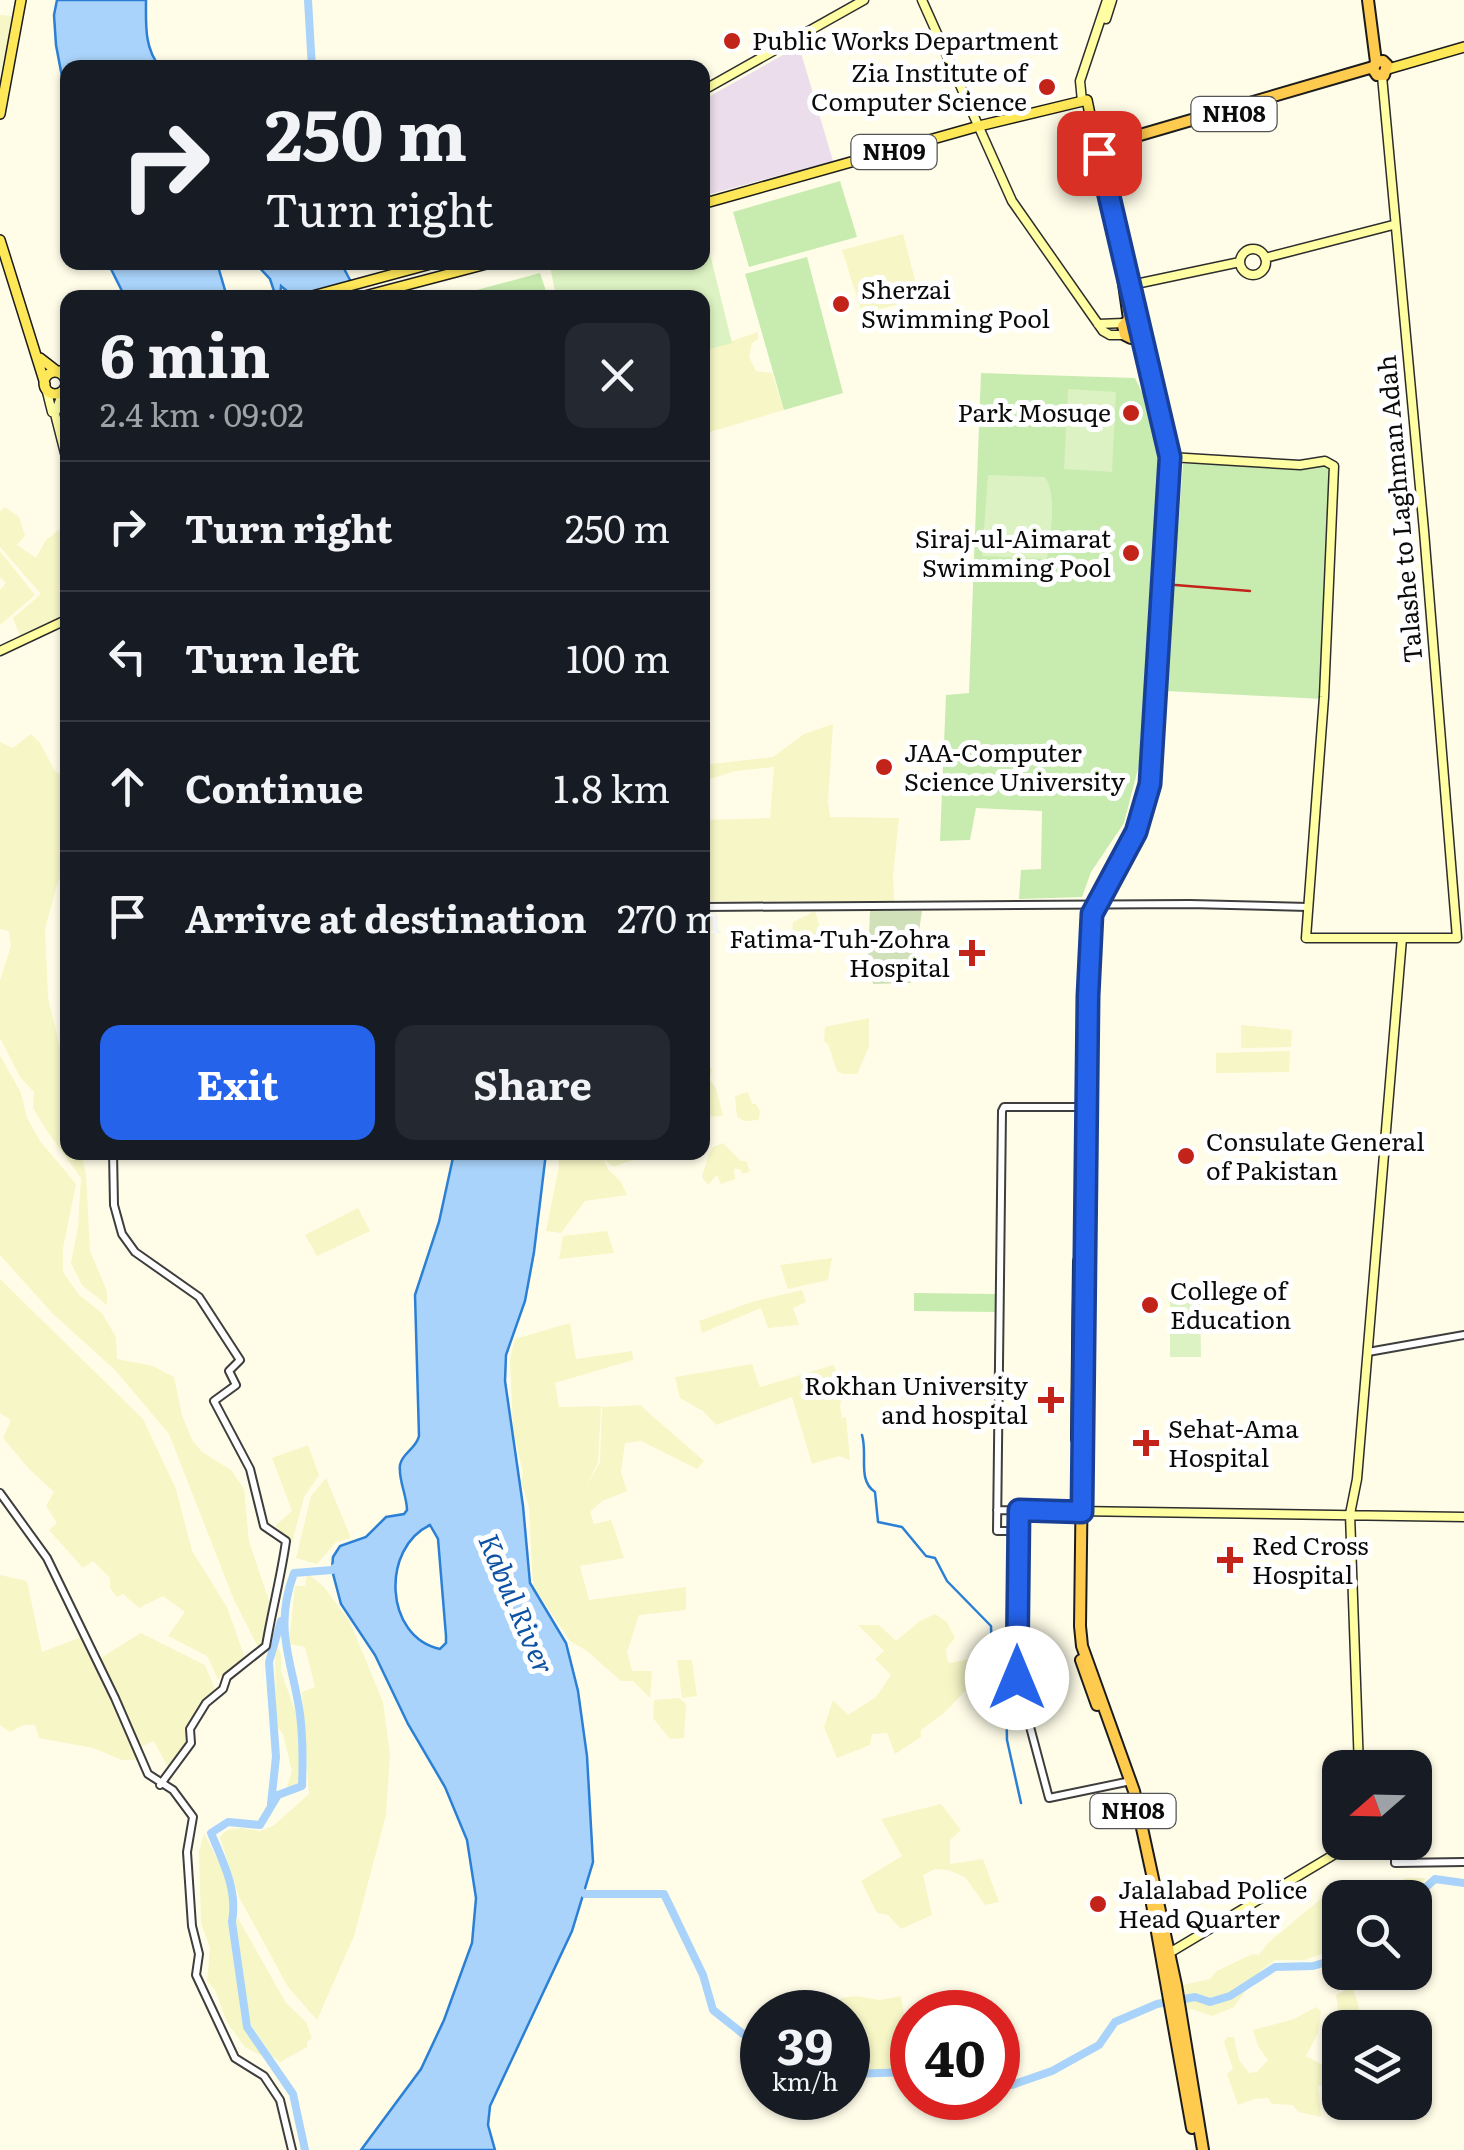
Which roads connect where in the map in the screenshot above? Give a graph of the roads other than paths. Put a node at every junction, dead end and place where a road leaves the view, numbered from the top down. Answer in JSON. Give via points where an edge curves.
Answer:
{"nodes":[{"id":1,"x":21,"y":0,"type":"edge"},
{"id":2,"x":864,"y":0,"type":"edge"},
{"id":3,"x":922,"y":0,"type":"edge"},
{"id":4,"x":1109,"y":0,"type":"edge"},
{"id":5,"x":1371,"y":0,"type":"edge"},
{"id":6,"x":1464,"y":47,"type":"edge"},
{"id":7,"x":1379,"y":68,"type":"junction"},
{"id":8,"x":710,"y":87,"type":"edge"},
{"id":9,"x":1084,"y":100,"type":"junction"},
{"id":10,"x":0,"y":114,"type":"edge"},
{"id":11,"x":979,"y":126,"type":"junction"},
{"id":12,"x":1095,"y":151,"type":"junction"},
{"id":13,"x":710,"y":202,"type":"edge"},
{"id":14,"x":1393,"y":224,"type":"junction"},
{"id":15,"x":0,"y":240,"type":"edge"},
{"id":16,"x":1265,"y":258,"type":"junction"},
{"id":17,"x":1240,"y":262,"type":"junction"},
{"id":18,"x":408,"y":270,"type":"edge"},
{"id":19,"x":457,"y":270,"type":"edge"},
{"id":20,"x":1131,"y":285,"type":"junction"},
{"id":21,"x":334,"y":290,"type":"edge"},
{"id":22,"x":385,"y":290,"type":"edge"},
{"id":23,"x":1132,"y":328,"type":"junction"},
{"id":24,"x":35,"y":352,"type":"junction"},
{"id":25,"x":60,"y":370,"type":"edge"},
{"id":26,"x":60,"y":371,"type":"edge"},
{"id":27,"x":45,"y":386,"type":"junction"},
{"id":28,"x":60,"y":391,"type":"edge"},
{"id":29,"x":60,"y":398,"type":"edge"},
{"id":30,"x":56,"y":426,"type":"junction"},
{"id":31,"x":60,"y":439,"type":"edge"},
{"id":32,"x":1170,"y":457,"type":"junction"},
{"id":33,"x":60,"y":623,"type":"edge"},
{"id":34,"x":0,"y":651,"type":"edge"},
{"id":35,"x":1092,"y":906,"type":"junction"},
{"id":36,"x":710,"y":907,"type":"edge"},
{"id":37,"x":1308,"y":907,"type":"junction"},
{"id":38,"x":1402,"y":938,"type":"junction"},
{"id":39,"x":1084,"y":1107,"type":"junction"},
{"id":40,"x":113,"y":1160,"type":"edge"},
{"id":41,"x":1464,"y":1335,"type":"edge"},
{"id":42,"x":1368,"y":1352,"type":"junction"},
{"id":43,"x":0,"y":1493,"type":"edge"},
{"id":44,"x":997,"y":1510,"type":"junction"},
{"id":45,"x":1019,"y":1510,"type":"junction"},
{"id":46,"x":1079,"y":1511,"type":"junction"},
{"id":47,"x":1350,"y":1514,"type":"junction"},
{"id":48,"x":1464,"y":1517,"type":"edge"},
{"id":49,"x":1019,"y":1531,"type":"junction"},
{"id":50,"x":1358,"y":1750,"type":"edge"},
{"id":51,"x":1126,"y":1782,"type":"junction"},
{"id":52,"x":160,"y":1785,"type":"junction"},
{"id":53,"x":1325,"y":1860,"type":"edge"},
{"id":54,"x":1395,"y":1860,"type":"edge"},
{"id":55,"x":1464,"y":1862,"type":"edge"},
{"id":56,"x":1166,"y":1955,"type":"junction"},
{"id":57,"x":1180,"y":2025,"type":"junction"},
{"id":58,"x":292,"y":2150,"type":"edge"},
{"id":59,"x":1200,"y":2150,"type":"edge"}],
"edges":[{"from":1,"to":10,"type":"main road"},
{"from":2,"to":8,"type":"main road"},
{"from":3,"to":11,"type":"main road"},
{"from":4,"to":9,"type":"main road"},
{"from":5,"to":7,"type":"highway"},
{"from":6,"to":7,"type":"main road"},
{"from":7,"to":12,"type":"highway","number":"NH08"},
{"from":7,"to":14,"type":"main road","name":"Talashe to Laghman Adah"},
{"from":9,"to":11,"type":"main road","number":"NH09"},
{"from":9,"to":12,"type":"main road"},
{"from":11,"to":13,"type":"main road","number":"NH09"},
{"from":11,"to":23,"type":"main road","via":[[1020,215],[1098,324]]},
{"from":12,"to":20,"type":"highway","number":"NH08"},
{"from":12,"to":23,"type":"highway","number":"NH08"},
{"from":14,"to":16,"type":"main road"},
{"from":14,"to":38,"type":"main road","name":"Talashe to Laghman Adah","via":[[1457,938]]},
{"from":15,"to":24,"type":"main road"},
{"from":16,"to":17,"type":"main road","via":[[1249,250]]},
{"from":16,"to":17,"type":"main road","via":[[1254,275]]},
{"from":17,"to":20,"type":"main road"},
{"from":18,"to":21,"type":"main road"},
{"from":19,"to":22,"type":"main road"},
{"from":20,"to":23,"type":"highway","number":"NH08"},
{"from":23,"to":32,"type":"highway","number":"NH08"},
{"from":23,"to":35,"type":"highway","number":"NH08","via":[[1165,477],[1146,760],[1130,830]]},
{"from":24,"to":25,"type":"main road","via":[[51,370]]},
{"from":24,"to":27,"type":"main road"},
{"from":26,"to":27,"type":"main road","via":[[48,375]]},
{"from":27,"to":28,"type":"main road"},
{"from":27,"to":30,"type":"main road"},
{"from":29,"to":30,"type":"main road"},
{"from":30,"to":31,"type":"main road"},
{"from":32,"to":35,"type":"highway","number":"NH08","via":[[1150,784],[1136,832]]},
{"from":32,"to":37,"type":"main road","via":[[1334,466]]},
{"from":33,"to":34,"type":"main road"},
{"from":35,"to":36,"type":"street"},
{"from":35,"to":37,"type":"street"},
{"from":35,"to":39,"type":"highway","number":"NH08","via":[[1085,922],[1081,996]]},
{"from":37,"to":38,"type":"main road","via":[[1306,938]]},
{"from":38,"to":42,"type":"main road"},
{"from":39,"to":44,"type":"street","via":[[1002,1111]]},
{"from":39,"to":46,"type":"highway","number":"NH08"},
{"from":40,"to":52,"type":"street","via":[[122,1234],[135,1252],[198,1298],[240,1360],[229,1371],[236,1385],[214,1401],[250,1469],[264,1526],[286,1541],[266,1646],[226,1677],[206,1703],[190,1728],[191,1743]]},
{"from":41,"to":42,"type":"street"},
{"from":42,"to":47,"type":"main road"},
{"from":43,"to":52,"type":"street","via":[[47,1558],[148,1774]]},
{"from":44,"to":45,"type":"street"},
{"from":44,"to":49,"type":"street","via":[[997,1531]]},
{"from":45,"to":46,"type":"street"},
{"from":45,"to":49,"type":"street"},
{"from":46,"to":47,"type":"main road"},
{"from":46,"to":51,"type":"highway","number":"NH08","via":[[1076,1642]]},
{"from":46,"to":56,"type":"highway","number":"NH08","via":[[1082,1646],[1134,1791]]},
{"from":47,"to":48,"type":"main road"},
{"from":47,"to":50,"type":"main road"},
{"from":49,"to":51,"type":"street","via":[[1017,1678],[1049,1798]]},
{"from":51,"to":56,"type":"highway","number":"NH08"},
{"from":52,"to":58,"type":"street","via":[[173,1790],[193,1817],[188,1852],[196,1975],[235,2058],[264,2076],[280,2100]]},
{"from":53,"to":56,"type":"main road"},
{"from":54,"to":55,"type":"street"},
{"from":56,"to":57,"type":"highway","number":"NH08"},
{"from":57,"to":59,"type":"highway","number":"NH08"},
{"from":57,"to":59,"type":"highway","number":"NH08","via":[[1183,2081]]}]}
